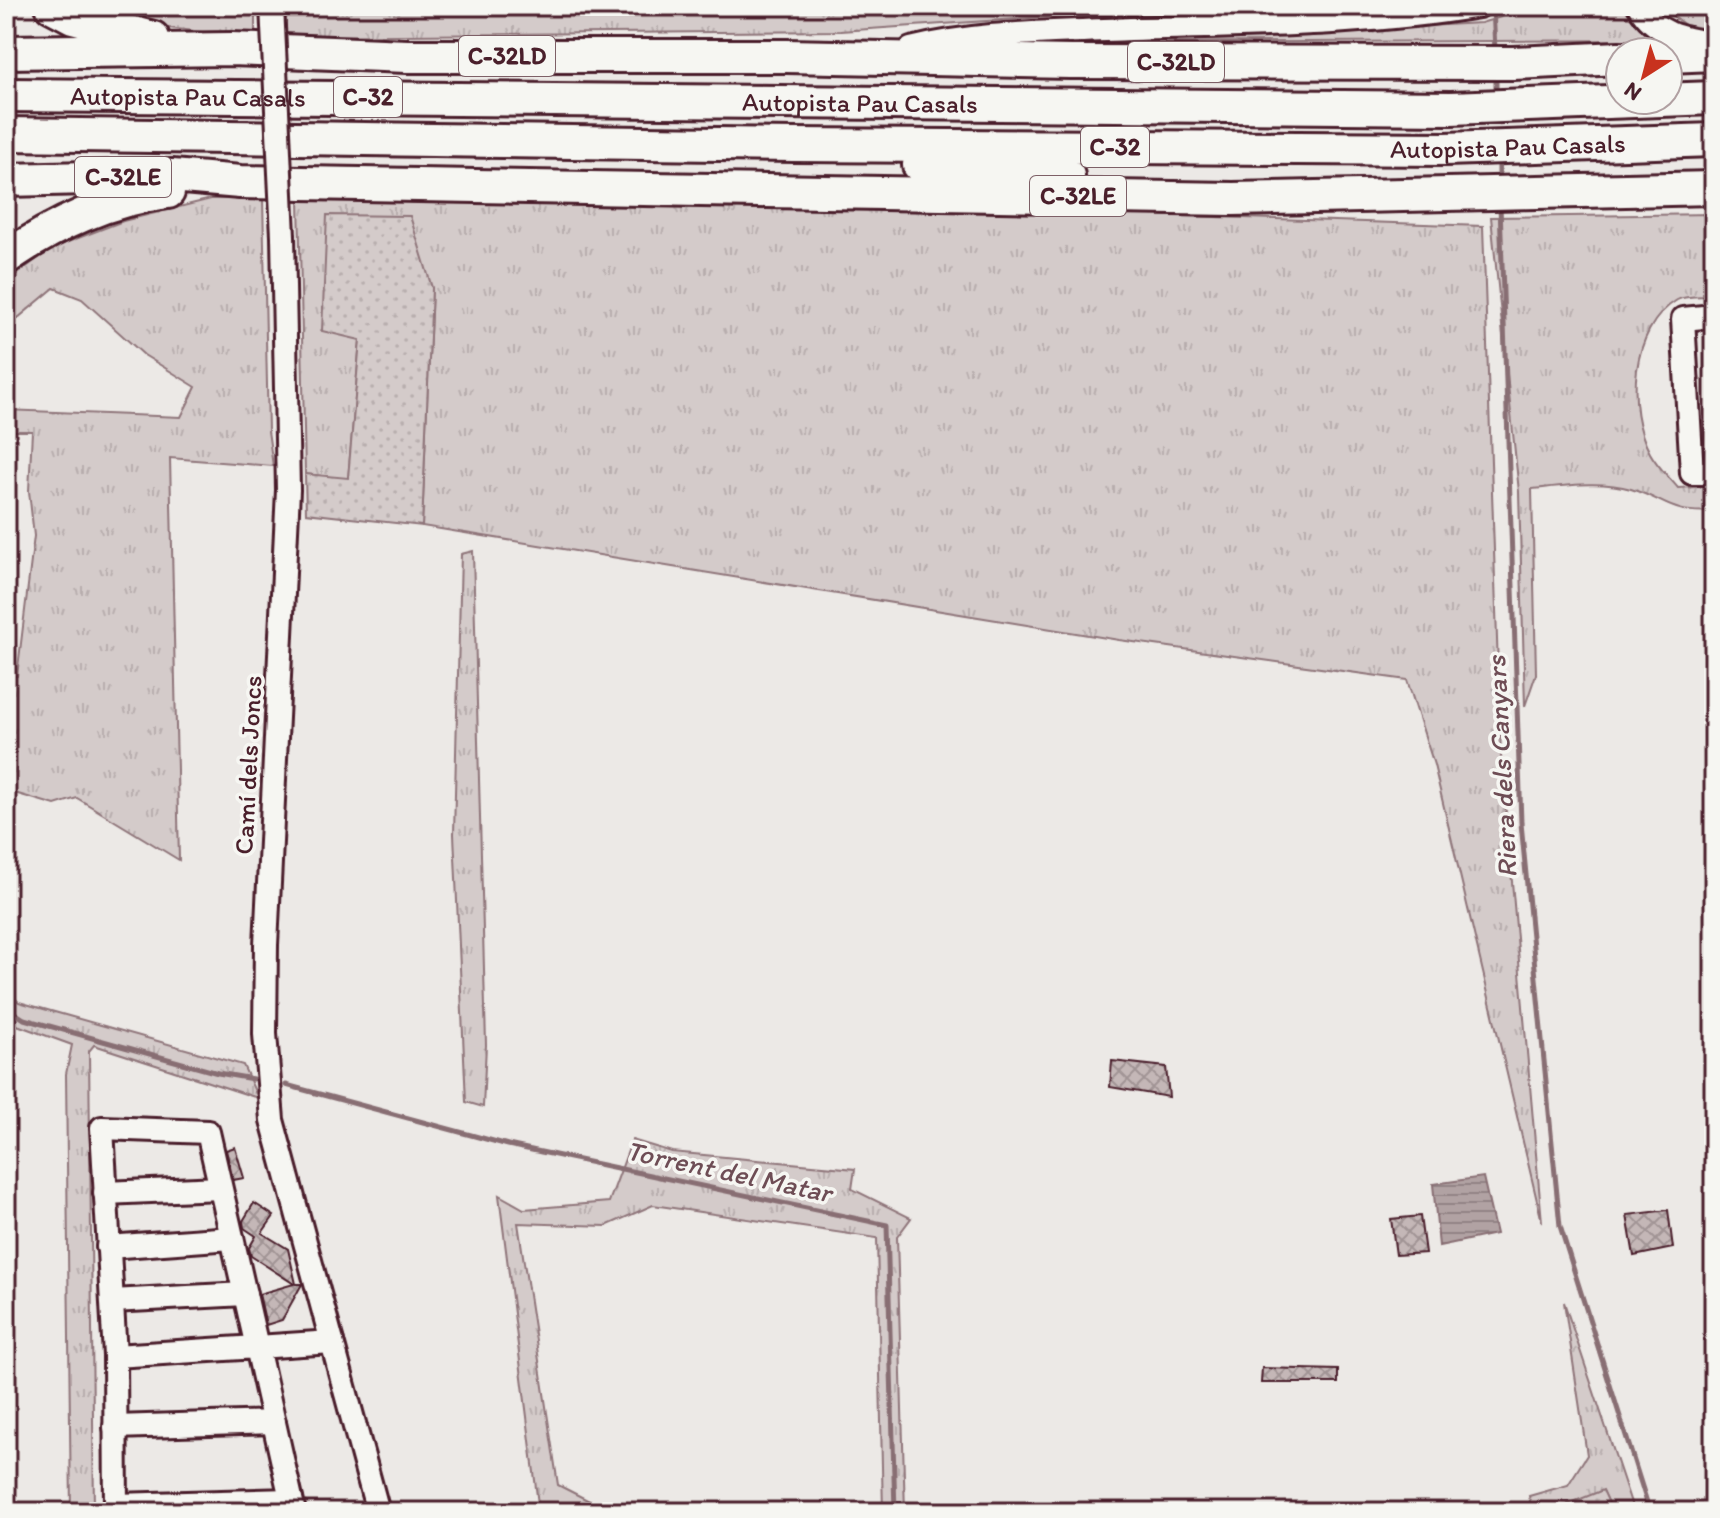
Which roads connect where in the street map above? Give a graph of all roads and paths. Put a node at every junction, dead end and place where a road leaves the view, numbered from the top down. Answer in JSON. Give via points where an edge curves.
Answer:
{"nodes":[{"id":1,"x":52,"y":6,"type":"edge"},
{"id":2,"x":272,"y":6,"type":"edge"},
{"id":3,"x":1479,"y":6,"type":"edge"},
{"id":4,"x":1639,"y":6,"type":"edge"},
{"id":5,"x":1714,"y":44,"type":"edge"},
{"id":6,"x":231,"y":49,"type":"junction"},
{"id":7,"x":6,"y":52,"type":"edge"},
{"id":8,"x":1714,"y":54,"type":"edge"},
{"id":9,"x":1684,"y":55,"type":"edge"},
{"id":10,"x":884,"y":57,"type":"junction"},
{"id":11,"x":1604,"y":59,"type":"edge"},
{"id":12,"x":1440,"y":67,"type":"junction"},
{"id":13,"x":6,"y":95,"type":"edge"},
{"id":14,"x":1714,"y":98,"type":"edge"},
{"id":15,"x":1007,"y":106,"type":"junction"},
{"id":16,"x":6,"y":134,"type":"edge"},
{"id":17,"x":1714,"y":140,"type":"edge"},
{"id":18,"x":794,"y":145,"type":"junction"},
{"id":19,"x":6,"y":180,"type":"edge"},
{"id":20,"x":240,"y":182,"type":"junction"},
{"id":21,"x":1714,"y":188,"type":"edge"},
{"id":22,"x":1318,"y":195,"type":"junction"},
{"id":23,"x":6,"y":258,"type":"edge"},
{"id":24,"x":1714,"y":316,"type":"edge"},
{"id":25,"x":1714,"y":473,"type":"edge"},
{"id":26,"x":220,"y":1188,"type":"junction"},
{"id":27,"x":105,"y":1193,"type":"junction"},
{"id":28,"x":232,"y":1238,"type":"junction"},
{"id":29,"x":108,"y":1247,"type":"junction"},
{"id":30,"x":245,"y":1294,"type":"junction"},
{"id":31,"x":112,"y":1301,"type":"junction"},
{"id":32,"x":332,"y":1342,"type":"junction"},
{"id":33,"x":257,"y":1347,"type":"junction"},
{"id":34,"x":115,"y":1356,"type":"junction"},
{"id":35,"x":274,"y":1422,"type":"junction"},
{"id":36,"x":115,"y":1427,"type":"junction"},
{"id":37,"x":293,"y":1506,"type":"edge"},
{"id":38,"x":116,"y":1509,"type":"edge"},
{"id":39,"x":378,"y":1512,"type":"edge"}],
"edges":[{"from":1,"to":6,"type":"highway","via":[[127,34]]},
{"from":2,"to":32,"type":"street","name":"Camí dels Joncs","bridge":true,"via":[[288,490],[265,1034],[272,1120]]},
{"from":3,"to":10,"type":"street","via":[[1438,13],[1026,34],[950,41]]},
{"from":4,"to":5,"type":"street","via":[[1665,32]]},
{"from":6,"to":7,"type":"highway","number":"C-32LD"},
{"from":6,"to":10,"type":"highway","number":"C-32LD","via":[[407,56]]},
{"from":8,"to":9,"type":"highway"},
{"from":10,"to":12,"type":"highway","number":"C-32LD"},
{"from":11,"to":12,"type":"highway","number":"C-32"},
{"from":12,"to":15,"type":"highway","number":"C-32","via":[[1330,83],[1164,88]]},
{"from":13,"to":15,"type":"highway","name":"Autopista Pau Casals","number":"C-32"},
{"from":14,"to":15,"type":"highway","name":"Autopista Pau Casals","number":"C-32","via":[[1439,108]]},
{"from":16,"to":18,"type":"highway","name":"Autopista Pau Casals","number":"C-32"},
{"from":17,"to":18,"type":"highway","name":"Autopista Pau Casals","number":"C-32","via":[[1437,148]]},
{"from":18,"to":22,"type":"highway","number":"C-32","via":[[856,161]]},
{"from":19,"to":20,"type":"highway","number":"C-32LE","via":[[172,176]]},
{"from":20,"to":22,"type":"highway","number":"C-32LE","via":[[1233,199]]},
{"from":20,"to":23,"type":"highway","via":[[144,195],[90,211],[37,236]]},
{"from":21,"to":22,"type":"highway","number":"C-32LE"},
{"from":24,"to":25,"type":"street","via":[[1683,319],[1692,473]]},
{"from":26,"to":27,"type":"street"},
{"from":26,"to":27,"type":"street","via":[[208,1132],[102,1128]]},
{"from":26,"to":28,"type":"street"},
{"from":27,"to":29,"type":"street"},
{"from":28,"to":29,"type":"street"},
{"from":28,"to":30,"type":"street"},
{"from":29,"to":31,"type":"street"},
{"from":30,"to":31,"type":"street"},
{"from":30,"to":33,"type":"street"},
{"from":31,"to":34,"type":"street"},
{"from":32,"to":33,"type":"street"},
{"from":32,"to":39,"type":"street","name":"Camí dels Joncs"},
{"from":33,"to":34,"type":"street"},
{"from":33,"to":35,"type":"street"},
{"from":34,"to":36,"type":"street"},
{"from":35,"to":36,"type":"street"},
{"from":35,"to":37,"type":"street"},
{"from":36,"to":38,"type":"street"},
{"from":37,"to":38,"type":"street"}]}
